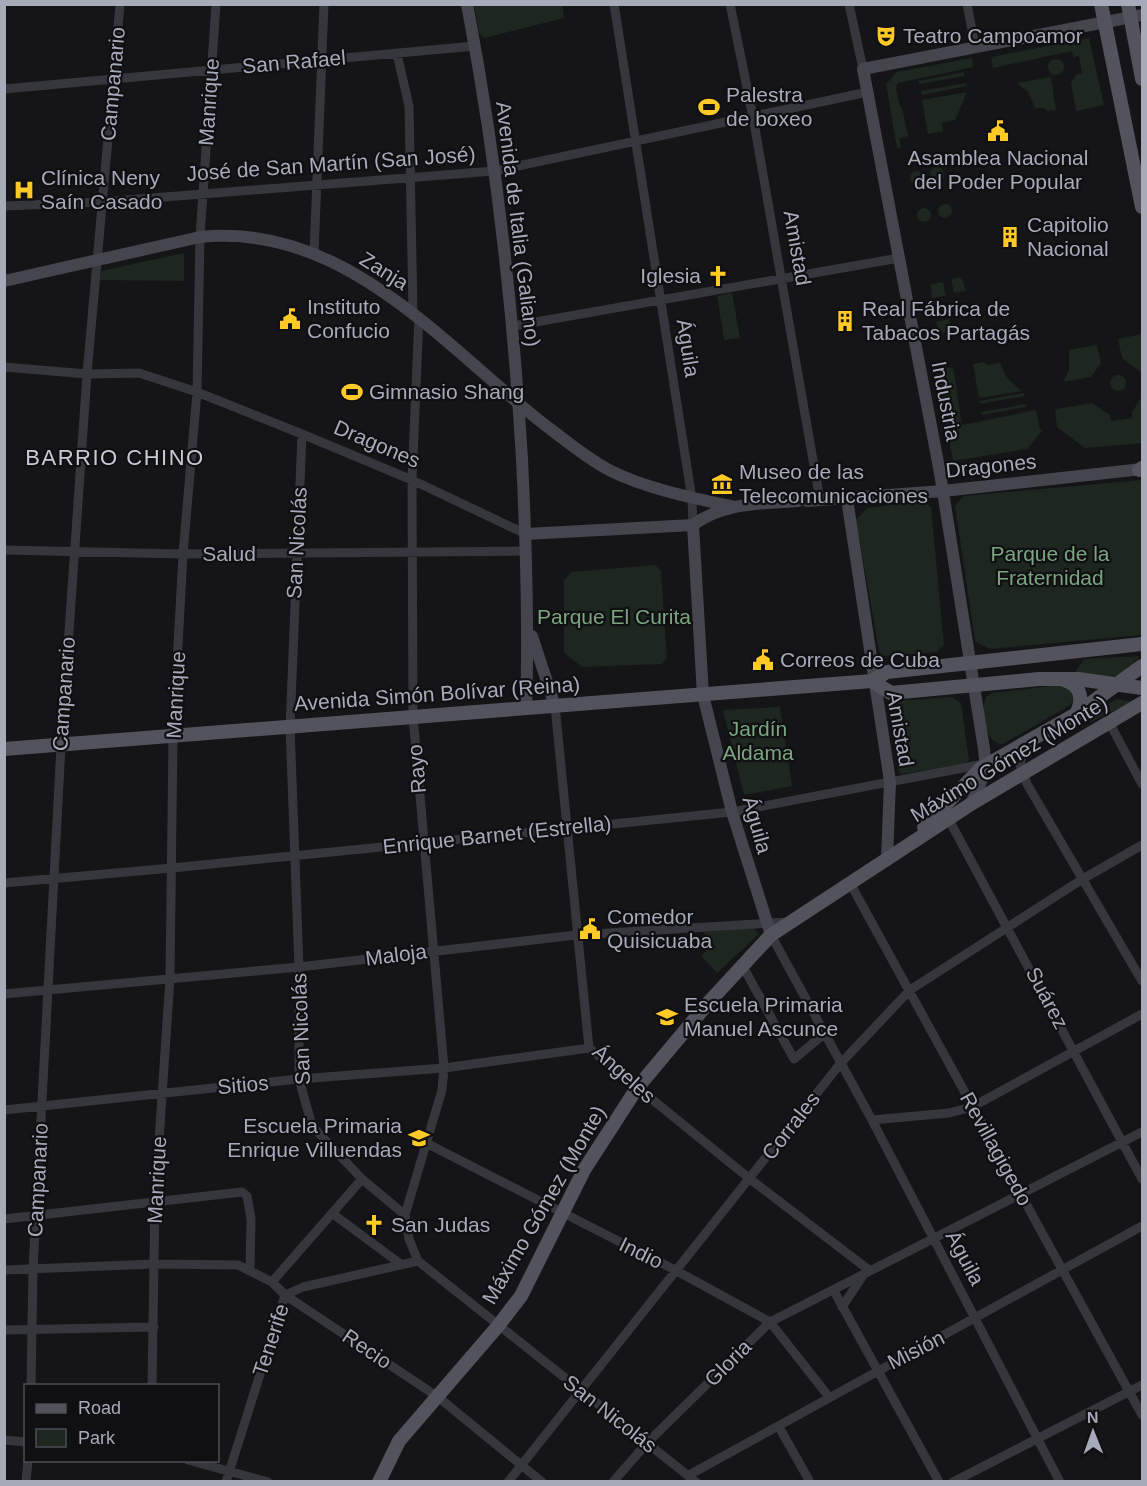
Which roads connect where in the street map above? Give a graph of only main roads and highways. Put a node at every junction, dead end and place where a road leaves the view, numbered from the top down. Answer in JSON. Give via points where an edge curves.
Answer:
{"nodes":[{"id":1,"x":467,"y":4,"type":"edge"},
{"id":2,"x":1101,"y":4,"type":"edge"},
{"id":3,"x":1136,"y":13,"type":"edge"},
{"id":4,"x":1104,"y":22,"type":"junction"},
{"id":5,"x":1143,"y":79,"type":"edge"},
{"id":6,"x":1143,"y":207,"type":"edge"},
{"id":7,"x":4,"y":281,"type":"edge"},
{"id":8,"x":519,"y":404,"type":"junction"},
{"id":9,"x":1142,"y":469,"type":"edge"},
{"id":10,"x":943,"y":491,"type":"junction"},
{"id":11,"x":692,"y":499,"type":"joint"},
{"id":12,"x":847,"y":499,"type":"junction"},
{"id":13,"x":731,"y":506,"type":"junction"},
{"id":14,"x":693,"y":525,"type":"junction"},
{"id":15,"x":526,"y":534,"type":"junction"},
{"id":16,"x":529,"y":629,"type":"junction"},
{"id":17,"x":1143,"y":644,"type":"edge"},
{"id":18,"x":971,"y":663,"type":"junction"},
{"id":19,"x":1143,"y":666,"type":"edge"},
{"id":20,"x":1062,"y":679,"type":"junction"},
{"id":21,"x":872,"y":681,"type":"junction"},
{"id":22,"x":974,"y":685,"type":"junction"},
{"id":23,"x":1119,"y":685,"type":"junction"},
{"id":24,"x":1143,"y":688,"type":"edge"},
{"id":25,"x":703,"y":695,"type":"junction"},
{"id":26,"x":1143,"y":703,"type":"edge"},
{"id":27,"x":555,"y":706,"type":"junction"},
{"id":28,"x":526,"y":708,"type":"junction"},
{"id":29,"x":1076,"y":714,"type":"junction"},
{"id":30,"x":4,"y":749,"type":"edge"},
{"id":31,"x":986,"y":764,"type":"junction"},
{"id":32,"x":971,"y":804,"type":"junction"},
{"id":33,"x":899,"y":852,"type":"junction"},
{"id":34,"x":887,"y":860,"type":"junction"},
{"id":35,"x":768,"y":929,"type":"junction"},
{"id":36,"x":379,"y":1482,"type":"edge"}],
"edges":[{"from":1,"to":8,"type":"main road","name":"Avenida de Italia (Galiano)","via":[[494,171]]},
{"from":2,"to":4,"type":"main road"},
{"from":3,"to":4,"type":"main road"},
{"from":3,"to":5,"type":"main road"},
{"from":4,"to":6,"type":"main road"},
{"from":4,"to":10,"type":"main road","name":"Industria","via":[[863,69]]},
{"from":7,"to":8,"type":"main road","name":"Zanja","via":[[200,237],[253,236],[275,240],[314,253],[416,315]]},
{"from":8,"to":11,"type":"main road","name":"Zanja","via":[[609,470]]},
{"from":8,"to":15,"type":"main road","name":"Avenida de Italia (Galiano)"},
{"from":9,"to":10,"type":"main road","name":"Dragones"},
{"from":10,"to":12,"type":"main road","name":"Dragones"},
{"from":10,"to":18,"type":"main road","name":"Industria"},
{"from":11,"to":13,"type":"main road","name":"Dragones"},
{"from":12,"to":13,"type":"main road","name":"Dragones"},
{"from":12,"to":21,"type":"main road","name":"Amistad"},
{"from":13,"to":14,"type":"main road","name":"Dragones","via":[[709,513]]},
{"from":14,"to":15,"type":"main road","name":"Dragones"},
{"from":14,"to":25,"type":"main road","name":"Águila"},
{"from":15,"to":16,"type":"main road","name":"Avenida de Italia (Galiano)"},
{"from":16,"to":27,"type":"main road","name":"Avenida de Italia (Galiano)"},
{"from":16,"to":28,"type":"main road","name":"Avenida de Italia (Galiano)"},
{"from":17,"to":18,"type":"main road","name":"Avenida Simón Bolívar (Reina)"},
{"from":18,"to":21,"type":"main road","name":"Avenida Simón Bolívar (Reina)","via":[[887,672]]},
{"from":18,"to":22,"type":"main road","name":"Industria"},
{"from":19,"to":23,"type":"main road","name":"Máximo Gómez (Monte)"},
{"from":20,"to":22,"type":"main road","name":"Avenida Simón Bolívar (Reina)"},
{"from":20,"to":23,"type":"main road","name":"Avenida Simón Bolívar (Reina)"},
{"from":20,"to":29,"type":"main road","via":[[1080,692]]},
{"from":21,"to":22,"type":"main road","name":"Avenida Simón Bolívar (Reina)","via":[[891,693]]},
{"from":21,"to":25,"type":"main road","name":"Avenida Simón Bolívar (Reina)"},
{"from":21,"to":34,"type":"main road","name":"Amistad","via":[[890,781]]},
{"from":22,"to":31,"type":"main road","name":"Industria"},
{"from":23,"to":24,"type":"main road","name":"Avenida Simón Bolívar (Reina)"},
{"from":23,"to":29,"type":"main road","name":"Máximo Gómez (Monte)"},
{"from":25,"to":27,"type":"main road","name":"Avenida Simón Bolívar (Reina)"},
{"from":25,"to":35,"type":"main road","name":"Águila","via":[[732,812]]},
{"from":26,"to":32,"type":"main road","name":"Máximo Gómez (Monte)"},
{"from":27,"to":28,"type":"main road","name":"Avenida Simón Bolívar (Reina)"},
{"from":28,"to":30,"type":"main road","name":"Avenida Simón Bolívar (Reina)"},
{"from":29,"to":31,"type":"main road","name":"Máximo Gómez (Monte)"},
{"from":31,"to":32,"type":"main road","name":"Industria"},
{"from":31,"to":33,"type":"main road","name":"Máximo Gómez (Monte)"},
{"from":32,"to":33,"type":"main road","name":"Máximo Gómez (Monte)"},
{"from":33,"to":34,"type":"main road","name":"Máximo Gómez (Monte)"},
{"from":34,"to":35,"type":"main road","name":"Máximo Gómez (Monte)","via":[[788,922]]},
{"from":35,"to":36,"type":"main road","name":"Máximo Gómez (Monte)","via":[[637,1088],[594,1151],[521,1296],[399,1441]]}]}
